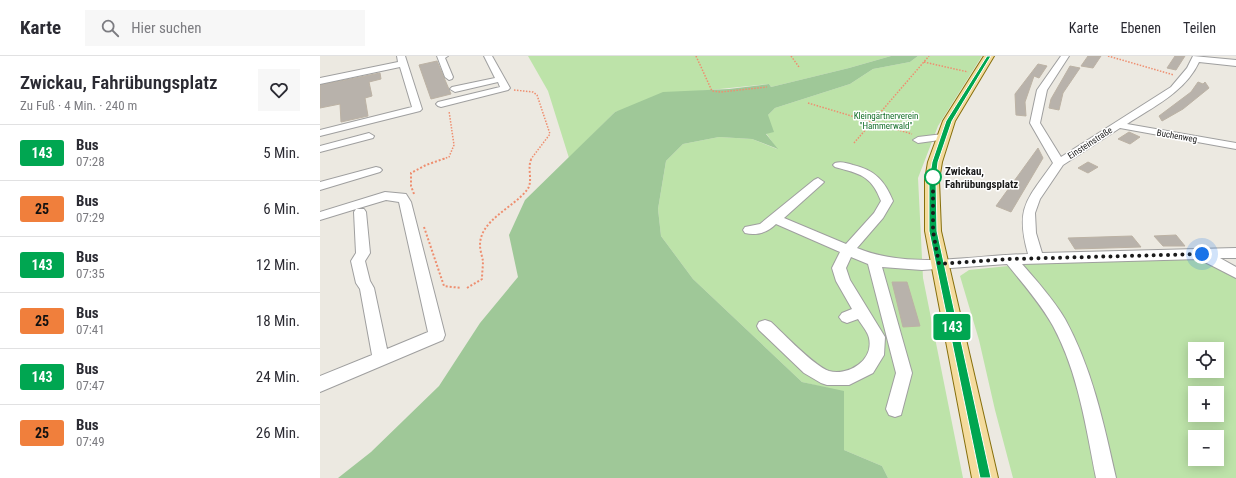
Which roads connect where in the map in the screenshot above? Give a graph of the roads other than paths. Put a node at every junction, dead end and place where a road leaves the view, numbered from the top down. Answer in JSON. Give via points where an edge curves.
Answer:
{"nodes":[{"id":1,"x":444,"y":56,"type":"edge"},
{"id":2,"x":488,"y":56,"type":"edge"},
{"id":3,"x":989,"y":56,"type":"edge"},
{"id":4,"x":1065,"y":56,"type":"edge"},
{"id":5,"x":1196,"y":57,"type":"edge"},
{"id":6,"x":402,"y":60,"type":"edge"},
{"id":7,"x":1236,"y":63,"type":"edge"},
{"id":8,"x":449,"y":77,"type":"dead end"},
{"id":9,"x":320,"y":81,"type":"edge"},
{"id":10,"x":503,"y":83,"type":"junction"},
{"id":11,"x":455,"y":89,"type":"dead end"},
{"id":12,"x":445,"y":103,"type":"road end"},
{"id":13,"x":1118,"y":125,"type":"junction"},
{"id":14,"x":320,"y":133,"type":"edge"},
{"id":15,"x":369,"y":136,"type":"dead end"},
{"id":16,"x":943,"y":137,"type":"junction"},
{"id":17,"x":922,"y":139,"type":"road end"},
{"id":18,"x":1236,"y":146,"type":"edge"},
{"id":19,"x":320,"y":149,"type":"edge"},
{"id":20,"x":1059,"y":163,"type":"junction"},
{"id":21,"x":839,"y":165,"type":"dead end"},
{"id":22,"x":376,"y":170,"type":"dead end"},
{"id":23,"x":818,"y":182,"type":"dead end"},
{"id":24,"x":320,"y":186,"type":"edge"},
{"id":25,"x":360,"y":212,"type":"dead end"},
{"id":26,"x":320,"y":216,"type":"edge"},
{"id":27,"x":774,"y":219,"type":"junction"},
{"id":28,"x":750,"y":230,"type":"dead end"},
{"id":29,"x":847,"y":251,"type":"junction"},
{"id":30,"x":1236,"y":253,"type":"edge"},
{"id":31,"x":1202,"y":254,"type":"junction"},
{"id":32,"x":1036,"y":258,"type":"junction"},
{"id":33,"x":1011,"y":259,"type":"junction"},
{"id":34,"x":874,"y":261,"type":"junction"},
{"id":35,"x":939,"y":264,"type":"junction"},
{"id":36,"x":1236,"y":272,"type":"edge"},
{"id":37,"x":765,"y":326,"type":"dead end"},
{"id":38,"x":381,"y":359,"type":"junction"},
{"id":39,"x":320,"y":384,"type":"edge"},
{"id":40,"x":895,"y":409,"type":"dead end"},
{"id":41,"x":985,"y":478,"type":"edge"},
{"id":42,"x":1106,"y":478,"type":"edge"}],
"edges":[{"from":1,"to":8,"type":"street","via":[[440,57]]},
{"from":2,"to":10,"type":"street"},
{"from":3,"to":16,"type":"main road","via":[[949,121]]},
{"from":4,"to":20,"type":"street","via":[[1042,90],[1035,123]]},
{"from":5,"to":7,"type":"street"},
{"from":5,"to":13,"type":"street","name":"Einsteinstraße","via":[[1185,78],[1174,88]]},
{"from":6,"to":9,"type":"street"},
{"from":6,"to":14,"type":"street","via":[[418,109]]},
{"from":10,"to":11,"type":"street"},
{"from":10,"to":12,"type":"street"},
{"from":13,"to":18,"type":"street","name":"Buchenweg"},
{"from":13,"to":20,"type":"street","name":"Einsteinstraße"},
{"from":15,"to":19,"type":"street"},
{"from":16,"to":17,"type":"street"},
{"from":16,"to":35,"type":"main road","via":[[932,180],[933,231]]},
{"from":20,"to":32,"type":"street","name":"Einsteinstraße","via":[[1034,199],[1029,213],[1029,233]]},
{"from":21,"to":29,"type":"street","via":[[859,169],[874,177],[882,187],[887,200],[879,215]]},
{"from":22,"to":24,"type":"street"},
{"from":23,"to":27,"type":"street"},
{"from":25,"to":38,"type":"street","via":[[364,253],[358,261],[362,283],[367,288]]},
{"from":26,"to":38,"type":"street","via":[[385,196],[402,196],[405,202],[437,335]]},
{"from":27,"to":28,"type":"street","via":[[764,228]]},
{"from":27,"to":29,"type":"street"},
{"from":29,"to":34,"type":"street"},
{"from":29,"to":37,"type":"street","via":[[839,268],[842,281],[854,315],[877,337],[876,355],[867,368],[849,378],[827,378],[810,368]]},
{"from":30,"to":31,"type":"street"},
{"from":31,"to":32,"type":"street"},
{"from":31,"to":36,"type":"street"},
{"from":32,"to":33,"type":"street"},
{"from":33,"to":35,"type":"street"},
{"from":33,"to":42,"type":"street","via":[[1058,322],[1076,359]]},
{"from":34,"to":35,"type":"street"},
{"from":34,"to":40,"type":"street","via":[[904,373]]},
{"from":35,"to":41,"type":"main road"},
{"from":38,"to":39,"type":"street"}]}
